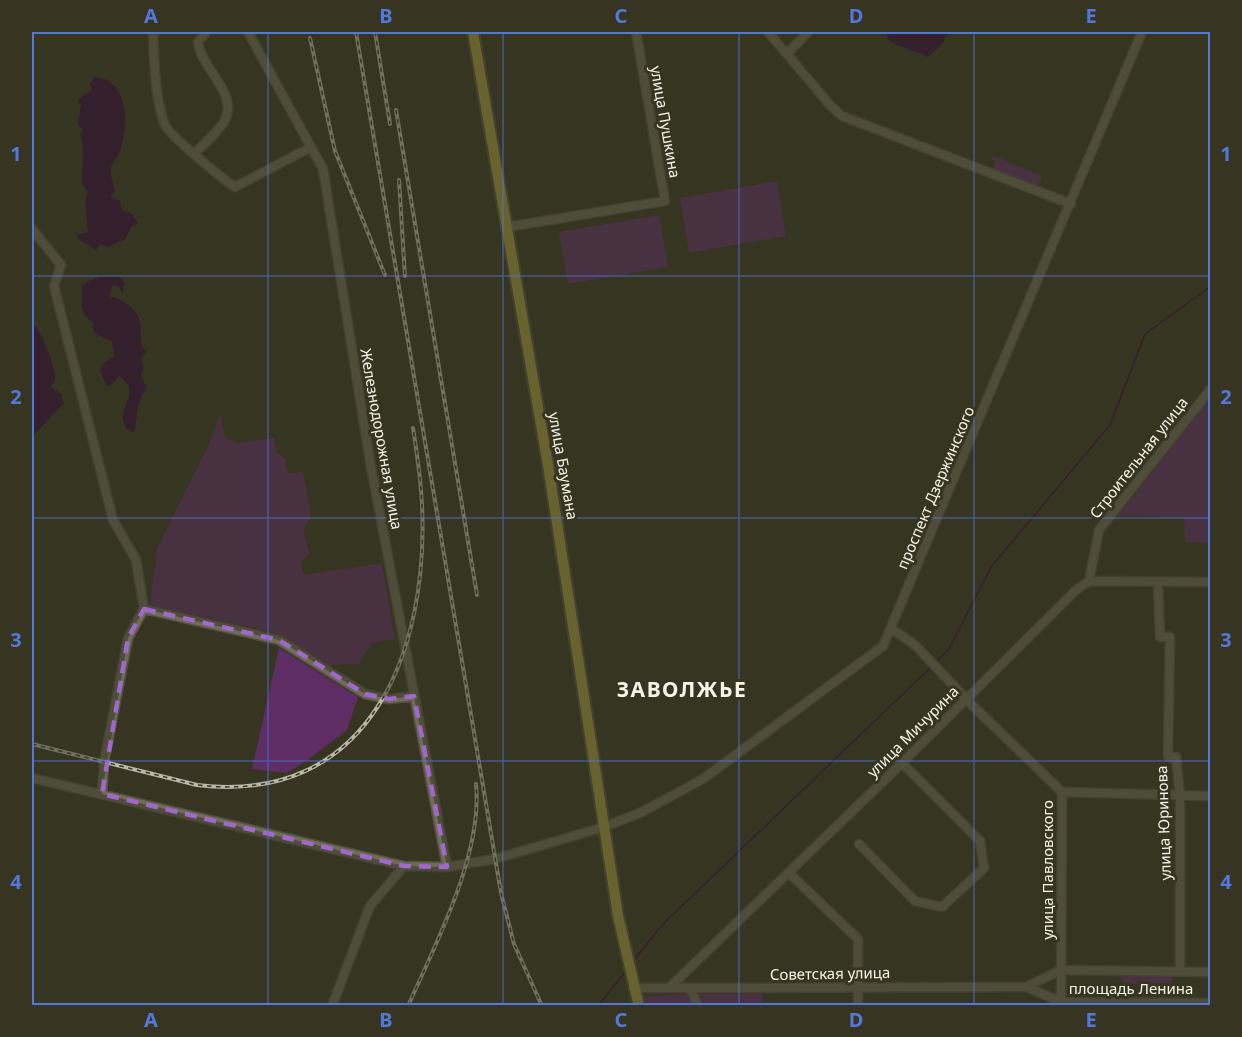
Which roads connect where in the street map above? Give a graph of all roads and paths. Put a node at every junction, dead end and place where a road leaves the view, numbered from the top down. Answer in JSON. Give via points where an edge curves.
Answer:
{"nodes":[{"id":1,"x":153,"y":32,"type":"edge"},
{"id":2,"x":206,"y":32,"type":"edge"},
{"id":3,"x":248,"y":32,"type":"edge"},
{"id":4,"x":473,"y":32,"type":"edge"},
{"id":5,"x":636,"y":32,"type":"edge"},
{"id":6,"x":768,"y":32,"type":"edge"},
{"id":7,"x":808,"y":32,"type":"edge"},
{"id":8,"x":1142,"y":32,"type":"edge"},
{"id":9,"x":788,"y":53,"type":"junction"},
{"id":10,"x":311,"y":147,"type":"junction"},
{"id":11,"x":195,"y":153,"type":"junction"},
{"id":12,"x":1071,"y":204,"type":"junction"},
{"id":13,"x":507,"y":227,"type":"junction"},
{"id":14,"x":32,"y":229,"type":"edge"},
{"id":15,"x":1210,"y":390,"type":"edge"},
{"id":16,"x":1089,"y":581,"type":"junction"},
{"id":17,"x":1158,"y":582,"type":"junction"},
{"id":18,"x":1210,"y":582,"type":"edge"},
{"id":19,"x":144,"y":609,"type":"junction"},
{"id":20,"x":892,"y":629,"type":"junction"},
{"id":21,"x":414,"y":696,"type":"junction"},
{"id":22,"x":966,"y":699,"type":"junction"},
{"id":23,"x":902,"y":763,"type":"junction"},
{"id":24,"x":32,"y":778,"type":"edge"},
{"id":25,"x":1062,"y":792,"type":"junction"},
{"id":26,"x":102,"y":794,"type":"junction"},
{"id":27,"x":1180,"y":796,"type":"junction"},
{"id":28,"x":1210,"y":796,"type":"edge"},
{"id":29,"x":604,"y":827,"type":"junction"},
{"id":30,"x":859,"y":844,"type":"dead end"},
{"id":31,"x":404,"y":866,"type":"junction"},
{"id":32,"x":447,"y":867,"type":"junction"},
{"id":33,"x":789,"y":873,"type":"junction"},
{"id":34,"x":1061,"y":970,"type":"junction"},
{"id":35,"x":1180,"y":971,"type":"junction"},
{"id":36,"x":1210,"y":972,"type":"edge"},
{"id":37,"x":858,"y":987,"type":"junction"},
{"id":38,"x":1026,"y":987,"type":"junction"},
{"id":39,"x":669,"y":988,"type":"junction"},
{"id":40,"x":690,"y":988,"type":"junction"},
{"id":41,"x":635,"y":999,"type":"edge"},
{"id":42,"x":1210,"y":1003,"type":"edge"},
{"id":43,"x":1061,"y":1004,"type":"edge"},
{"id":44,"x":1180,"y":1004,"type":"edge"},
{"id":45,"x":332,"y":1005,"type":"edge"},
{"id":46,"x":698,"y":1005,"type":"edge"},
{"id":47,"x":858,"y":1005,"type":"edge"}],
"edges":[{"from":1,"to":11,"type":"street","via":[[154,67],[166,126]]},
{"from":2,"to":11,"type":"street","via":[[198,42],[199,54],[228,99],[228,112],[223,123]]},
{"from":3,"to":10,"type":"street","name":"Железнодорожная улица"},
{"from":4,"to":13,"type":"main road","name":"улица Баумана"},
{"from":5,"to":13,"type":"street","name":"улица Пушкина","via":[[665,201]]},
{"from":6,"to":9,"type":"street"},
{"from":7,"to":9,"type":"street"},
{"from":8,"to":12,"type":"street","name":"проспект Дзержинского"},
{"from":9,"to":12,"type":"street","via":[[842,116]]},
{"from":10,"to":11,"type":"street","via":[[235,187],[216,175]]},
{"from":10,"to":21,"type":"street","name":"Железнодорожная улица","via":[[322,169]]},
{"from":12,"to":20,"type":"street","name":"проспект Дзержинского"},
{"from":13,"to":29,"type":"main road","name":"улица Баумана"},
{"from":14,"to":19,"type":"street","via":[[61,265],[54,286],[113,520],[136,560]]},
{"from":15,"to":16,"type":"street","name":"Строительная улица","via":[[1099,530]]},
{"from":16,"to":17,"type":"street"},
{"from":16,"to":22,"type":"street","name":"улица Мичурина"},
{"from":17,"to":18,"type":"street"},
{"from":17,"to":27,"type":"street","name":"улица Юринова","via":[[1160,637],[1170,637],[1168,757],[1176,757]]},
{"from":19,"to":21,"type":"street","via":[[279,640],[365,694],[389,699]]},
{"from":19,"to":26,"type":"street","via":[[128,638],[104,762]]},
{"from":20,"to":22,"type":"street","name":"улица Павловского","via":[[915,645]]},
{"from":20,"to":29,"type":"street","name":"проспект Дзержинского","via":[[879,651],[703,779],[642,812]]},
{"from":21,"to":32,"type":"street","name":"Железнодорожная улица"},
{"from":22,"to":23,"type":"street","name":"улица Мичурина"},
{"from":22,"to":25,"type":"street","name":"улица Павловского"},
{"from":23,"to":30,"type":"street","via":[[980,841],[984,867],[942,907],[915,901]]},
{"from":23,"to":33,"type":"street","name":"улица Мичурина"},
{"from":24,"to":26,"type":"street","name":"проспект Дзержинского"},
{"from":25,"to":27,"type":"street"},
{"from":25,"to":34,"type":"street","name":"улица Павловского"},
{"from":26,"to":31,"type":"street","name":"проспект Дзержинского"},
{"from":27,"to":28,"type":"street"},
{"from":27,"to":35,"type":"street","name":"улица Юринова"},
{"from":29,"to":32,"type":"street","name":"проспект Дзержинского","via":[[495,860]]},
{"from":29,"to":41,"type":"main road","name":"улица Баумана"},
{"from":31,"to":32,"type":"street","name":"проспект Дзержинского"},
{"from":31,"to":45,"type":"street","via":[[370,906]]},
{"from":33,"to":37,"type":"street","via":[[858,939]]},
{"from":33,"to":39,"type":"street","name":"улица Мичурина"},
{"from":34,"to":35,"type":"street","name":"площадь Ленина"},
{"from":34,"to":38,"type":"street","name":"площадь Ленина"},
{"from":34,"to":43,"type":"street","name":"улица Павловского"},
{"from":35,"to":36,"type":"street","name":"площадь Ленина"},
{"from":37,"to":38,"type":"street","name":"Советская улица"},
{"from":37,"to":40,"type":"street","name":"Советская улица"},
{"from":37,"to":47,"type":"street"},
{"from":38,"to":43,"type":"street","name":"площадь Ленина"},
{"from":39,"to":40,"type":"street","name":"Советская улица"},
{"from":39,"to":41,"type":"street","name":"Советская улица"},
{"from":40,"to":46,"type":"street"},
{"from":42,"to":44,"type":"street","name":"площадь Ленина"},
{"from":43,"to":44,"type":"street","name":"площадь Ленина"}]}
